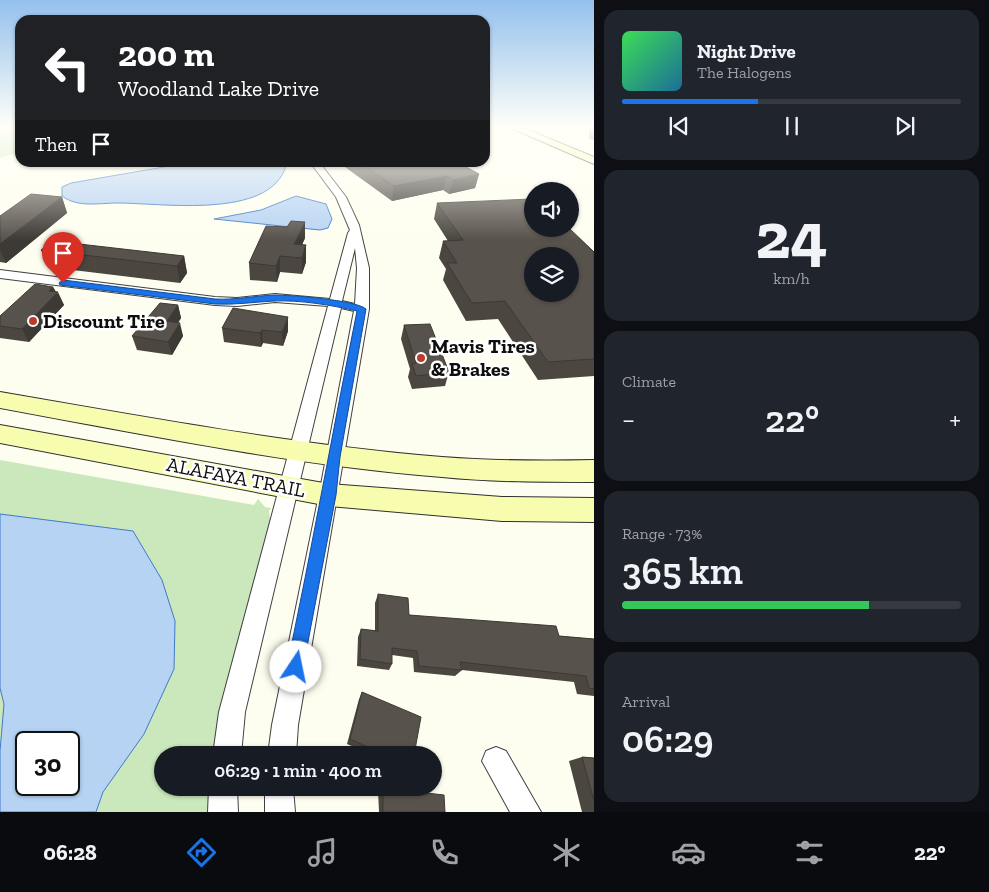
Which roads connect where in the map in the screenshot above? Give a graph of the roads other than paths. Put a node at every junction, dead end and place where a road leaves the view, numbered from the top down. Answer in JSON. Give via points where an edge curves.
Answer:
{"nodes":[{"id":1,"x":318,"y":167,"type":"edge"},
{"id":2,"x":354,"y":228,"type":"junction"},
{"id":3,"x":0,"y":274,"type":"edge"},
{"id":4,"x":336,"y":303,"type":"junction"},
{"id":5,"x":362,"y":309,"type":"junction"},
{"id":6,"x":0,"y":400,"type":"edge"},
{"id":7,"x":0,"y":434,"type":"edge"},
{"id":8,"x":297,"y":452,"type":"junction"},
{"id":9,"x":334,"y":457,"type":"junction"},
{"id":10,"x":594,"y":471,"type":"edge"},
{"id":11,"x":288,"y":486,"type":"junction"},
{"id":12,"x":329,"y":495,"type":"junction"},
{"id":13,"x":594,"y":510,"type":"edge"},
{"id":14,"x":228,"y":746,"type":"edge"},
{"id":15,"x":283,"y":746,"type":"edge"},
{"id":16,"x":496,"y":761,"type":"dead end"},
{"id":17,"x":223,"y":796,"type":"edge"},
{"id":18,"x":279,"y":796,"type":"edge"},
{"id":19,"x":223,"y":812,"type":"edge"},
{"id":20,"x":280,"y":812,"type":"edge"},
{"id":21,"x":526,"y":812,"type":"edge"}],
"edges":[{"from":1,"to":2,"type":"street","via":[[340,194]]},
{"from":2,"to":4,"type":"street"},
{"from":2,"to":5,"type":"street","via":[[363,266]]},
{"from":3,"to":4,"type":"street","via":[[215,302],[275,298]]},
{"from":4,"to":5,"type":"street"},
{"from":4,"to":8,"type":"street"},
{"from":5,"to":9,"type":"street"},
{"from":6,"to":8,"type":"main road","name":"ALAFAYA TRAIL"},
{"from":7,"to":11,"type":"main road","name":"ALAFAYA TRAIL"},
{"from":8,"to":9,"type":"main road","name":"ALAFAYA TRAIL"},
{"from":8,"to":11,"type":"street"},
{"from":9,"to":10,"type":"main road","name":"ALAFAYA TRAIL","via":[[482,470]]},
{"from":9,"to":12,"type":"street"},
{"from":11,"to":12,"type":"main road","name":"ALAFAYA TRAIL"},
{"from":11,"to":14,"type":"street","via":[[232,712]]},
{"from":12,"to":13,"type":"main road","name":"ALAFAYA TRAIL","via":[[485,508]]},
{"from":12,"to":15,"type":"street"},
{"from":16,"to":21,"type":"street"},
{"from":17,"to":19,"type":"street"},
{"from":18,"to":20,"type":"street"}]}
